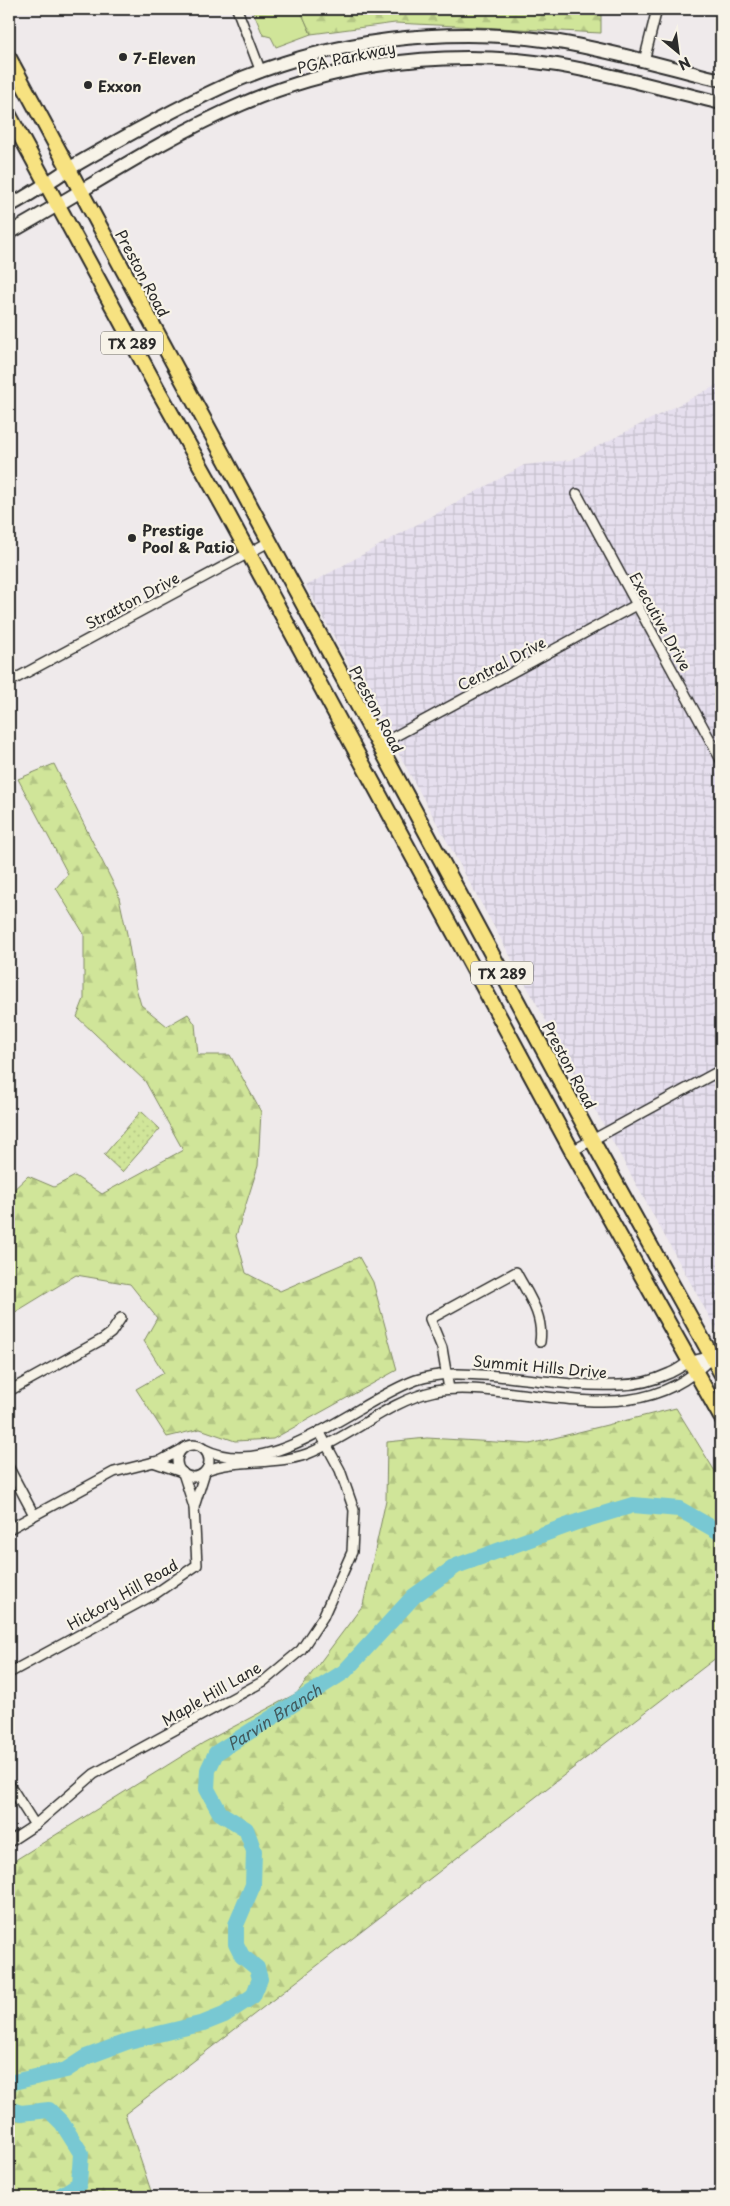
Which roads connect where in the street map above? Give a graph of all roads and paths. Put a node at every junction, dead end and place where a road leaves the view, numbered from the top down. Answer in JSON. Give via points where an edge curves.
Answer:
{"nodes":[{"id":1,"x":237,"y":9,"type":"edge"},
{"id":2,"x":657,"y":9,"type":"edge"},
{"id":3,"x":9,"y":58,"type":"edge"},
{"id":4,"x":644,"y":61,"type":"junction"},
{"id":5,"x":261,"y":72,"type":"junction"},
{"id":6,"x":721,"y":80,"type":"edge"},
{"id":7,"x":638,"y":83,"type":"junction"},
{"id":8,"x":270,"y":93,"type":"junction"},
{"id":9,"x":721,"y":103,"type":"edge"},
{"id":10,"x":9,"y":115,"type":"edge"},
{"id":11,"x":68,"y":170,"type":"junction"},
{"id":12,"x":46,"y":184,"type":"junction"},
{"id":13,"x":80,"y":192,"type":"junction"},
{"id":14,"x":9,"y":206,"type":"edge"},
{"id":15,"x":58,"y":206,"type":"junction"},
{"id":16,"x":9,"y":233,"type":"edge"},
{"id":17,"x":577,"y":494,"type":"dead end"},
{"id":18,"x":269,"y":542,"type":"junction"},
{"id":19,"x":249,"y":553,"type":"junction"},
{"id":20,"x":636,"y":605,"type":"junction"},
{"id":21,"x":9,"y":682,"type":"edge"},
{"id":22,"x":353,"y":744,"type":"junction"},
{"id":23,"x":379,"y":745,"type":"junction"},
{"id":24,"x":721,"y":760,"type":"edge"},
{"id":25,"x":452,"y":882,"type":"junction"},
{"id":26,"x":433,"y":892,"type":"junction"},
{"id":27,"x":721,"y":1070,"type":"edge"},
{"id":28,"x":592,"y":1140,"type":"junction"},
{"id":29,"x":572,"y":1151,"type":"junction"},
{"id":30,"x":120,"y":1318,"type":"dead end"},
{"id":31,"x":540,"y":1342,"type":"dead end"},
{"id":32,"x":712,"y":1357,"type":"junction"},
{"id":33,"x":694,"y":1367,"type":"junction"},
{"id":34,"x":721,"y":1373,"type":"edge"},
{"id":35,"x":448,"y":1374,"type":"junction"},
{"id":36,"x":449,"y":1389,"type":"junction"},
{"id":37,"x":9,"y":1391,"type":"edge"},
{"id":38,"x":721,"y":1417,"type":"edge"},
{"id":39,"x":319,"y":1431,"type":"junction"},
{"id":40,"x":326,"y":1444,"type":"junction"},
{"id":41,"x":204,"y":1449,"type":"junction"},
{"id":42,"x":181,"y":1450,"type":"junction"},
{"id":43,"x":152,"y":1462,"type":"junction"},
{"id":44,"x":9,"y":1468,"type":"edge"},
{"id":45,"x":206,"y":1471,"type":"junction"},
{"id":46,"x":182,"y":1473,"type":"junction"},
{"id":47,"x":194,"y":1507,"type":"junction"},
{"id":48,"x":34,"y":1515,"type":"junction"},
{"id":49,"x":9,"y":1529,"type":"edge"},
{"id":50,"x":9,"y":1673,"type":"edge"},
{"id":51,"x":9,"y":1784,"type":"edge"},
{"id":52,"x":35,"y":1825,"type":"junction"},
{"id":53,"x":9,"y":1842,"type":"edge"}],
"edges":[{"from":1,"to":5,"type":"street"},
{"from":2,"to":4,"type":"street"},
{"from":3,"to":11,"type":"main road","name":"Preston Road","number":"TX 289"},
{"from":4,"to":5,"type":"main road","name":"PGA Parkway","via":[[549,41],[457,35],[361,45]]},
{"from":4,"to":6,"type":"main road","name":"PGA Parkway"},
{"from":4,"to":7,"type":"main road"},
{"from":5,"to":8,"type":"main road"},
{"from":5,"to":11,"type":"main road","name":"PGA Parkway","via":[[205,95]]},
{"from":7,"to":8,"type":"main road","name":"PGA Parkway","via":[[546,63],[447,58],[369,66]]},
{"from":7,"to":9,"type":"main road","name":"PGA Parkway"},
{"from":8,"to":13,"type":"main road","name":"PGA Parkway","via":[[198,126]]},
{"from":10,"to":12,"type":"main road","number":"TX 289"},
{"from":11,"to":12,"type":"main road","name":"PGA Parkway"},
{"from":11,"to":13,"type":"main road","name":"Preston Road","number":"TX 289"},
{"from":12,"to":14,"type":"main road","name":"PGA Parkway"},
{"from":12,"to":15,"type":"main road","number":"TX 289"},
{"from":13,"to":15,"type":"main road","name":"PGA Parkway"},
{"from":13,"to":18,"type":"main road","name":"Preston Road","number":"TX 289"},
{"from":15,"to":16,"type":"main road","name":"PGA Parkway"},
{"from":15,"to":19,"type":"main road","number":"TX 289"},
{"from":17,"to":20,"type":"street","name":"Executive Drive"},
{"from":18,"to":19,"type":"street","name":"Stratton Drive"},
{"from":18,"to":23,"type":"main road","name":"Preston Road","number":"TX 289"},
{"from":19,"to":21,"type":"street","name":"Stratton Drive"},
{"from":19,"to":22,"type":"main road","number":"TX 289"},
{"from":20,"to":23,"type":"street","name":"Central Drive"},
{"from":20,"to":24,"type":"street","name":"Executive Drive"},
{"from":22,"to":23,"type":"main road","via":[[369,749]]},
{"from":22,"to":26,"type":"main road","number":"TX 289"},
{"from":23,"to":25,"type":"main road","name":"Preston Road","number":"TX 289"},
{"from":25,"to":26,"type":"main road"},
{"from":25,"to":28,"type":"main road","name":"Preston Road","number":"TX 289"},
{"from":26,"to":29,"type":"main road","number":"TX 289"},
{"from":27,"to":28,"type":"street"},
{"from":28,"to":29,"type":"street"},
{"from":28,"to":32,"type":"main road","name":"Preston Road","number":"TX 289"},
{"from":29,"to":33,"type":"main road","number":"TX 289"},
{"from":30,"to":37,"type":"street","via":[[103,1339]]},
{"from":31,"to":35,"type":"street","via":[[542,1328],[538,1314],[516,1272],[430,1319]]},
{"from":32,"to":33,"type":"street","name":"Summit Hills Drive"},
{"from":32,"to":34,"type":"main road","name":"Preston Road","number":"TX 289"},
{"from":33,"to":35,"type":"street","name":"Summit Hills Drive","via":[[621,1385],[597,1386],[467,1373]]},
{"from":33,"to":36,"type":"street","name":"Summit Hills Drive","via":[[650,1396],[617,1401]]},
{"from":33,"to":38,"type":"main road","number":"TX 289"},
{"from":35,"to":36,"type":"street"},
{"from":35,"to":39,"type":"street","name":"Summit Hills Drive","via":[[392,1390]]},
{"from":36,"to":40,"type":"street","name":"Summit Hills Drive","via":[[406,1400]]},
{"from":39,"to":40,"type":"street","name":"Maple Hill Lane"},
{"from":39,"to":41,"type":"street","name":"Summit Hills Drive","via":[[287,1447],[255,1456],[223,1456]]},
{"from":40,"to":45,"type":"street","name":"Summit Hills Drive","via":[[295,1458],[229,1464]]},
{"from":40,"to":52,"type":"street","name":"Maple Hill Lane","via":[[340,1470],[354,1510],[352,1552],[323,1617],[302,1650],[264,1682],[94,1774]]},
{"from":41,"to":42,"type":"street","via":[[193,1445]]},
{"from":41,"to":45,"type":"street","via":[[210,1460]]},
{"from":42,"to":43,"type":"street"},
{"from":42,"to":46,"type":"street","via":[[177,1462]]},
{"from":43,"to":46,"type":"street"},
{"from":43,"to":48,"type":"street","via":[[114,1472]]},
{"from":44,"to":48,"type":"street"},
{"from":45,"to":46,"type":"street","via":[[194,1477]]},
{"from":45,"to":47,"type":"street","name":"Hickory Hill Road"},
{"from":46,"to":47,"type":"street","name":"Hickory Hill Road"},
{"from":47,"to":50,"type":"street","name":"Hickory Hill Road","via":[[197,1565],[155,1594]]},
{"from":48,"to":49,"type":"street"},
{"from":51,"to":52,"type":"street"},
{"from":52,"to":53,"type":"street","name":"Maple Hill Lane"}]}
